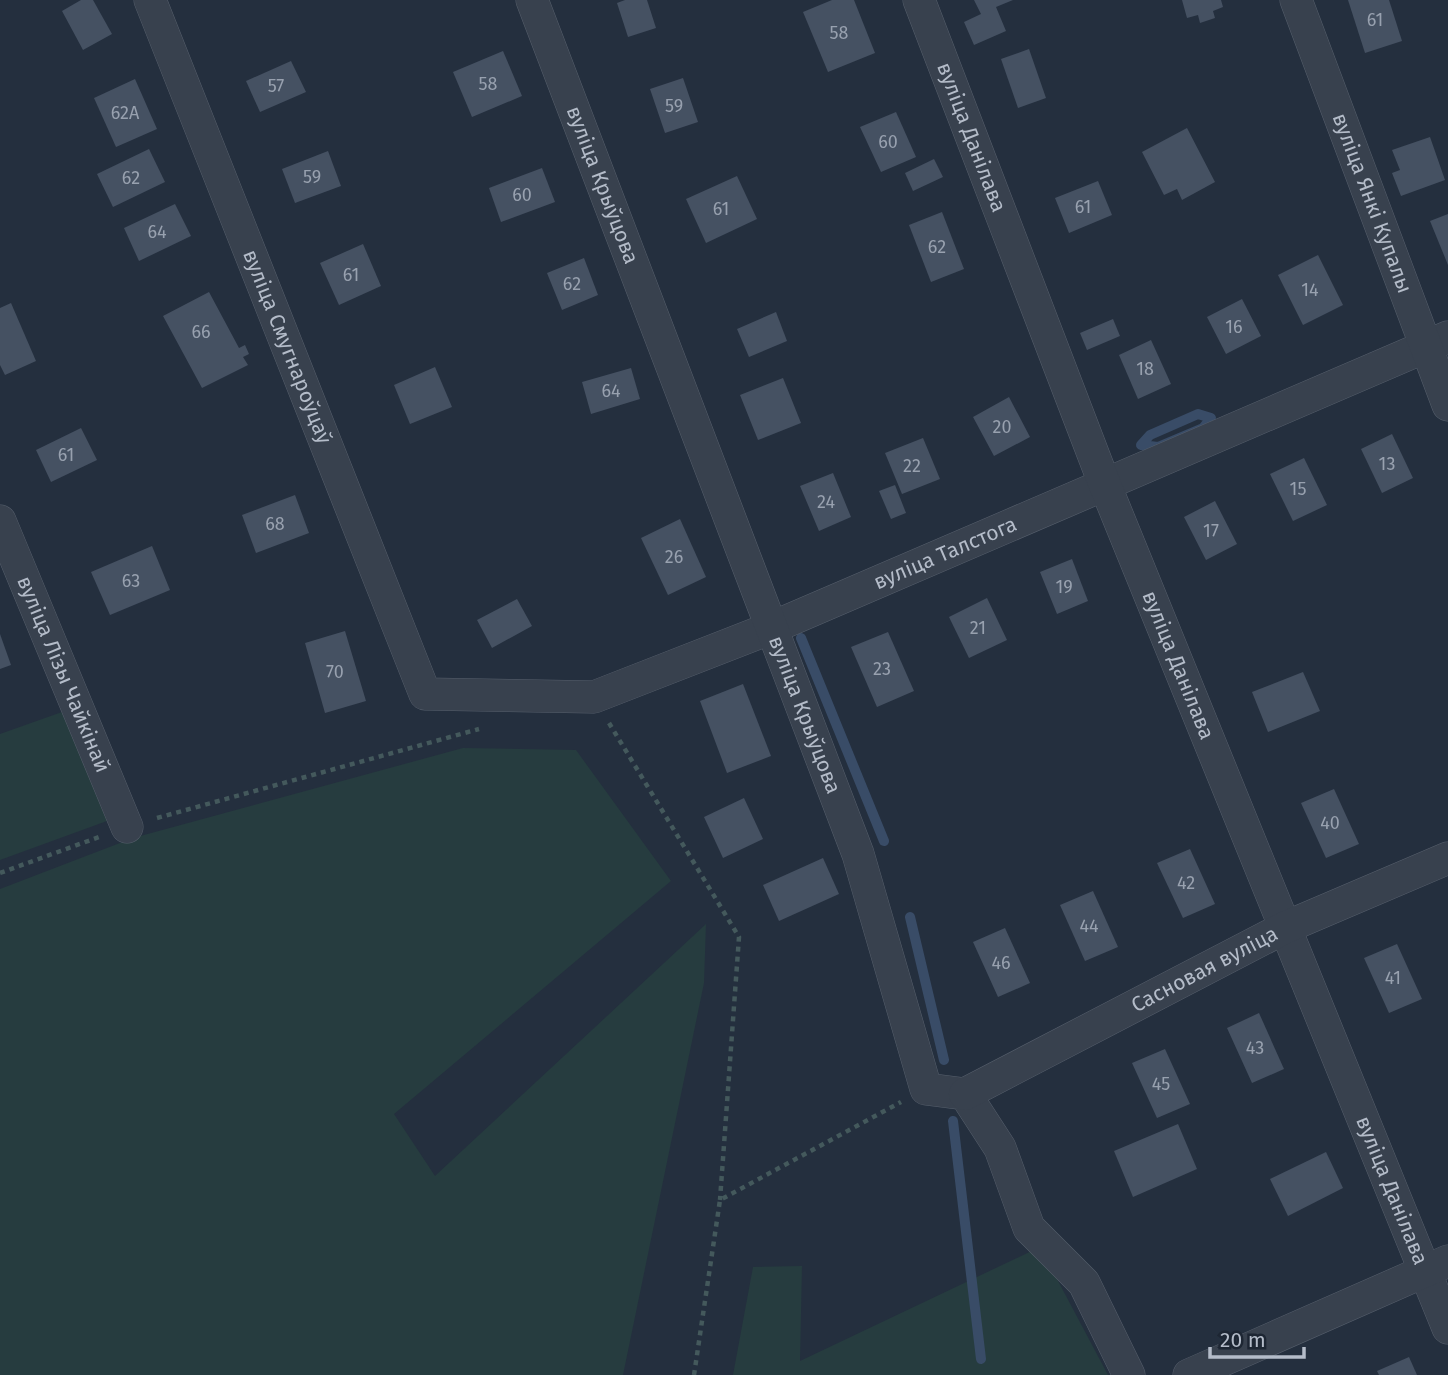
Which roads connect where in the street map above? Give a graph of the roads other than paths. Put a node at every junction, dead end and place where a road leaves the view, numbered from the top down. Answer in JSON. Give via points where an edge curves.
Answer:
{"nodes":[{"id":1,"x":150,"y":0,"type":"edge"},
{"id":2,"x":532,"y":0,"type":"edge"},
{"id":3,"x":919,"y":0,"type":"edge"},
{"id":4,"x":1296,"y":0,"type":"edge"},
{"id":5,"x":1437,"y":342,"type":"edge"},
{"id":6,"x":1448,"y":405,"type":"edge"},
{"id":7,"x":1105,"y":485,"type":"junction"},
{"id":8,"x":0,"y":521,"type":"edge"},
{"id":9,"x":771,"y":628,"type":"junction"},
{"id":10,"x":425,"y":694,"type":"joint"},
{"id":11,"x":127,"y":827,"type":"road end"},
{"id":12,"x":1448,"y":858,"type":"edge"},
{"id":13,"x":1284,"y":928,"type":"junction"},
{"id":14,"x":965,"y":1094,"type":"junction"},
{"id":15,"x":1436,"y":1266,"type":"edge"},
{"id":16,"x":1448,"y":1328,"type":"edge"},
{"id":17,"x":1129,"y":1375,"type":"edge"},
{"id":18,"x":1189,"y":1375,"type":"edge"}],
"edges":[{"from":1,"to":10,"type":"street","name":"вуліца Смугнароўцаў"},
{"from":2,"to":9,"type":"street","name":"вуліца Крыўцова"},
{"from":3,"to":7,"type":"street","name":"вуліца Данілава"},
{"from":4,"to":5,"type":"street","name":"вуліца Янкі Купалы"},
{"from":5,"to":6,"type":"street","name":"вуліца Янкі Купалы"},
{"from":5,"to":7,"type":"street","name":"вуліца Талстога"},
{"from":7,"to":9,"type":"street","name":"вуліца Талстога"},
{"from":7,"to":13,"type":"street","name":"вуліца Данілава"},
{"from":8,"to":11,"type":"street","name":"вуліца Лізы Чайкінай"},
{"from":9,"to":10,"type":"street","name":"вуліца Талстога","via":[[594,697]]},
{"from":9,"to":14,"type":"street","name":"вуліца Крыўцова","via":[[858,855],[926,1089]]},
{"from":12,"to":13,"type":"street","name":"Сасновая вуліца"},
{"from":13,"to":14,"type":"street","name":"Сасновая вуліца"},
{"from":13,"to":15,"type":"street","name":"вуліца Данілава"},
{"from":14,"to":17,"type":"street","via":[[1000,1149],[1029,1228],[1084,1283]]},
{"from":15,"to":16,"type":"street","name":"вуліца Данілава"},
{"from":15,"to":18,"type":"street"}]}
